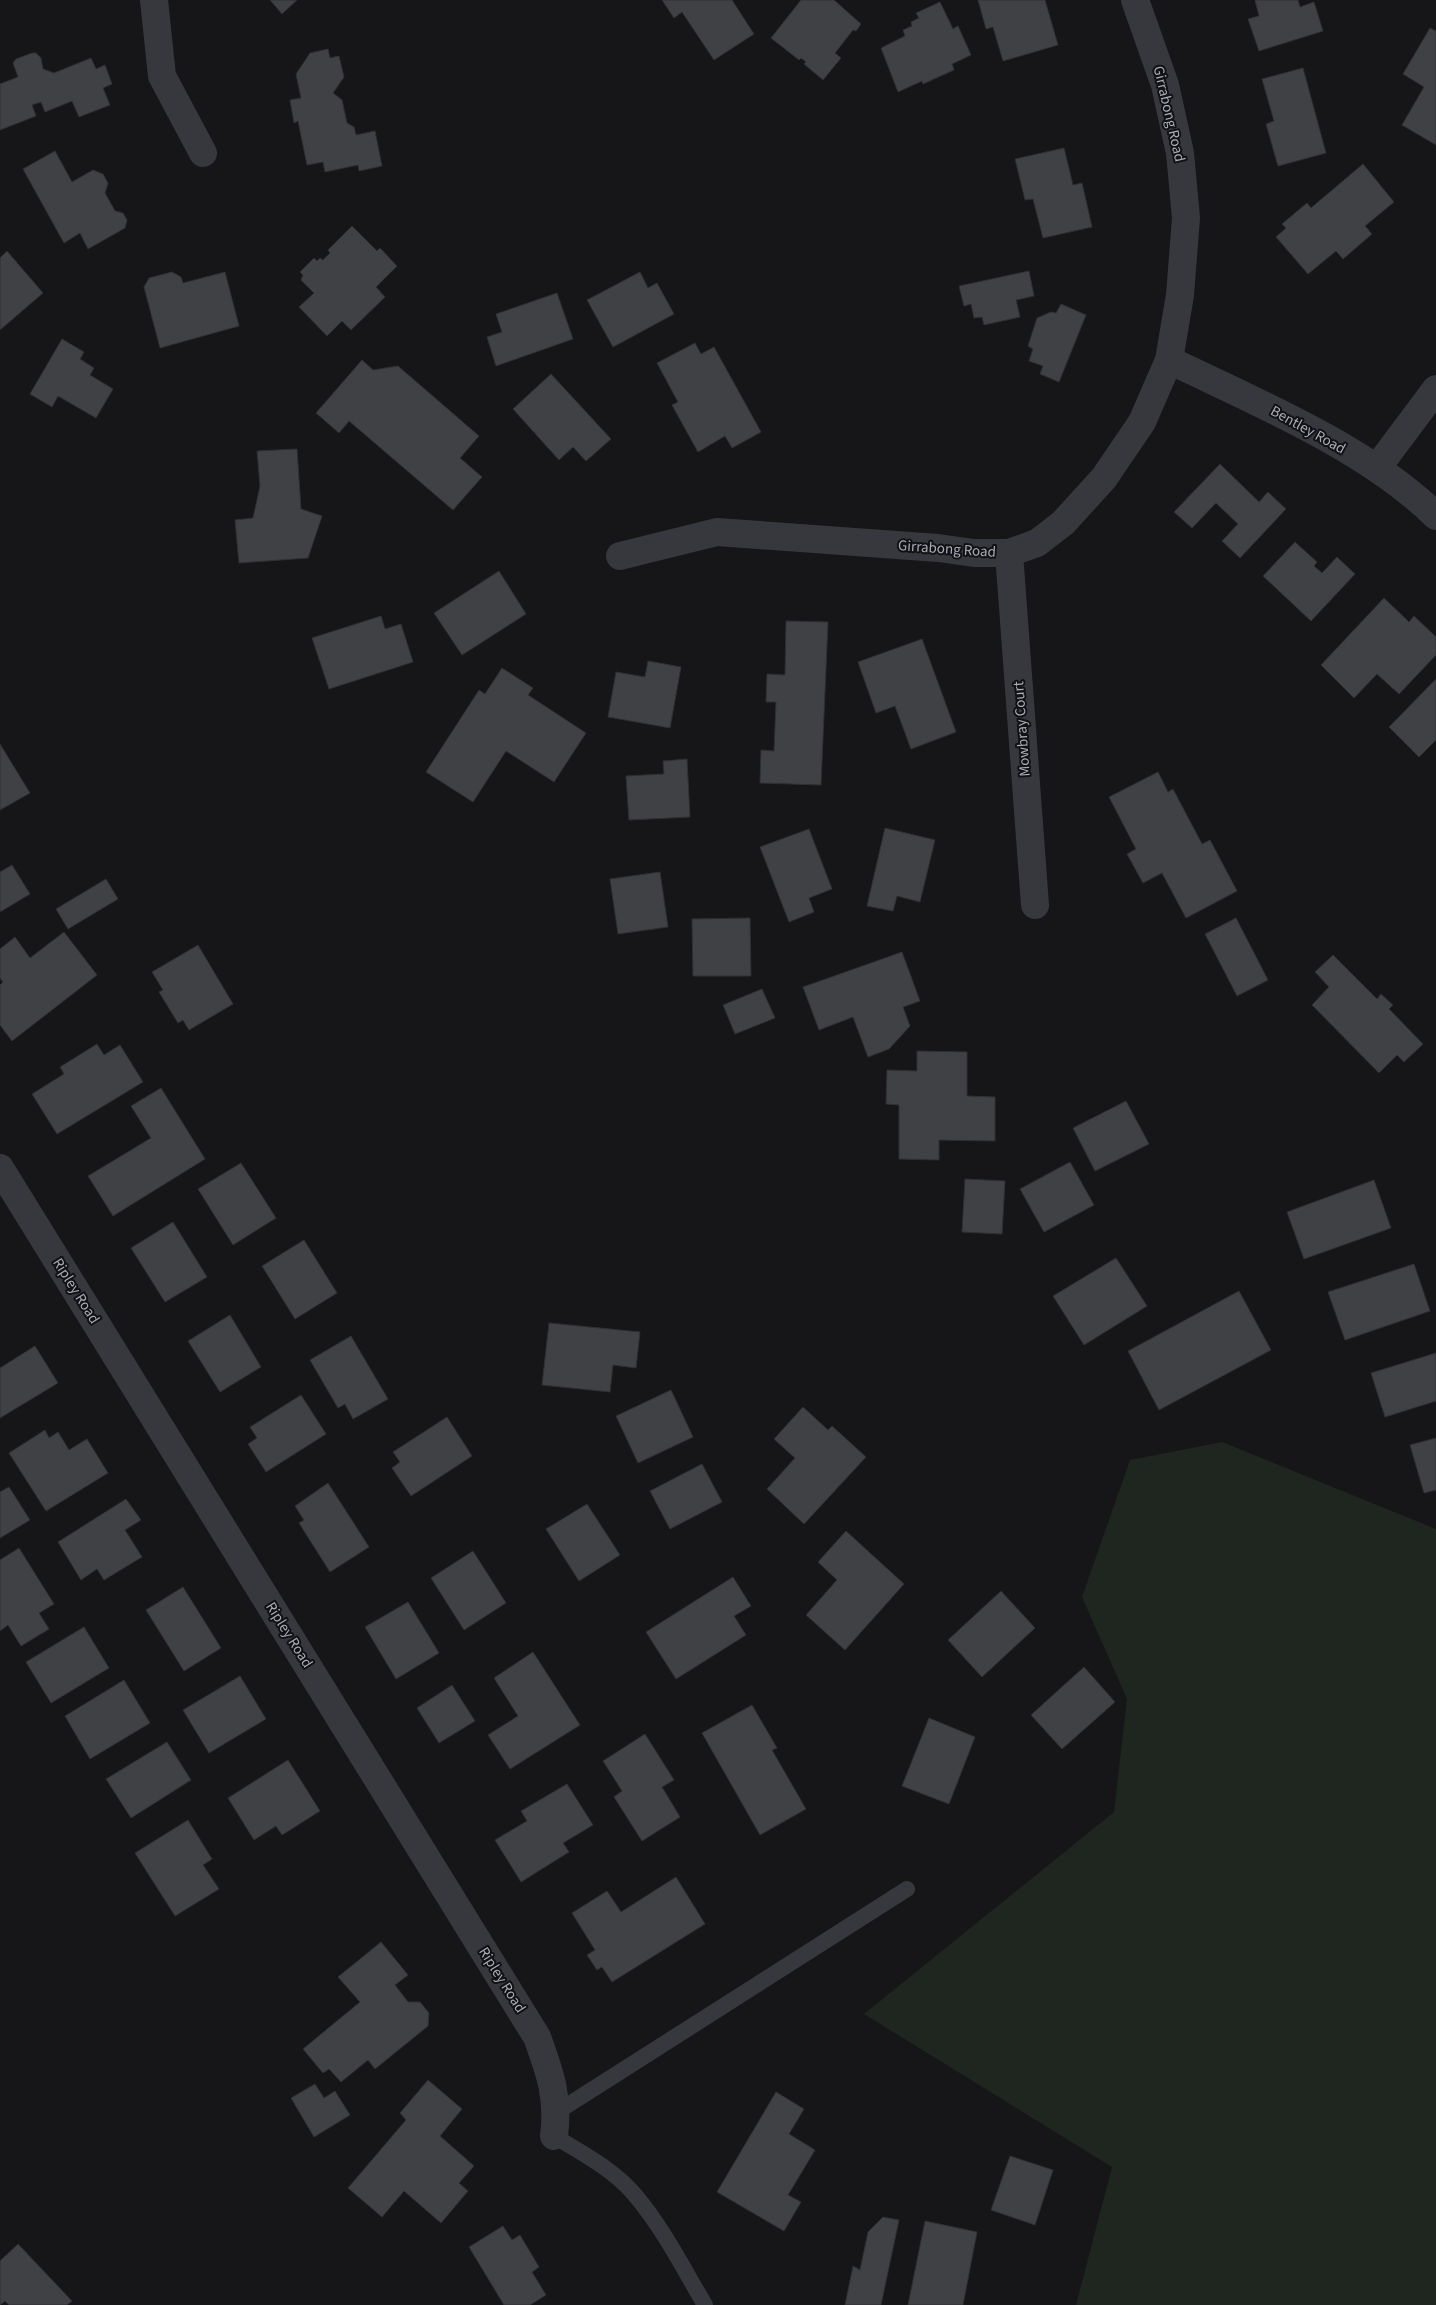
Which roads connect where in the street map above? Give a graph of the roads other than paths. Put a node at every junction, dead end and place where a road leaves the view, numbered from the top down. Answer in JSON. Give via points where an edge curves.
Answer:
{"nodes":[{"id":1,"x":154,"y":0,"type":"edge"},
{"id":2,"x":1135,"y":0,"type":"edge"},
{"id":3,"x":203,"y":152,"type":"dead end"},
{"id":4,"x":1169,"y":360,"type":"junction"},
{"id":5,"x":1436,"y":389,"type":"edge"},
{"id":6,"x":1377,"y":468,"type":"junction"},
{"id":7,"x":1436,"y":516,"type":"edge"},
{"id":8,"x":1009,"y":553,"type":"junction"},
{"id":9,"x":620,"y":556,"type":"dead end"},
{"id":10,"x":1035,"y":904,"type":"dead end"},
{"id":11,"x":0,"y":1168,"type":"edge"},
{"id":12,"x":908,"y":1889,"type":"dead end"},
{"id":13,"x":556,"y":2124,"type":"junction"},
{"id":14,"x":705,"y":2305,"type":"edge"}],
"edges":[{"from":1,"to":3,"type":"street","via":[[162,76]]},
{"from":2,"to":4,"type":"street","name":"Girrabong Road","via":[[1165,85],[1180,153],[1186,218],[1180,295]]},
{"from":4,"to":6,"type":"street","name":"Bentley Road","via":[[1274,410]]},
{"from":4,"to":8,"type":"street","name":"Girrabong Road","via":[[1142,422],[1104,478],[1057,528],[1037,543]]},
{"from":5,"to":6,"type":"street"},
{"from":6,"to":7,"type":"street","name":"Bentley Road"},
{"from":8,"to":9,"type":"street","name":"Girrabong Road","via":[[974,553],[717,532]]},
{"from":8,"to":10,"type":"street","name":"Mowbray Court"},
{"from":11,"to":13,"type":"street","name":"Ripley Road","via":[[537,2037],[552,2078]]},
{"from":12,"to":13,"type":"lane"},
{"from":13,"to":14,"type":"lane","via":[[634,2194]]}]}
